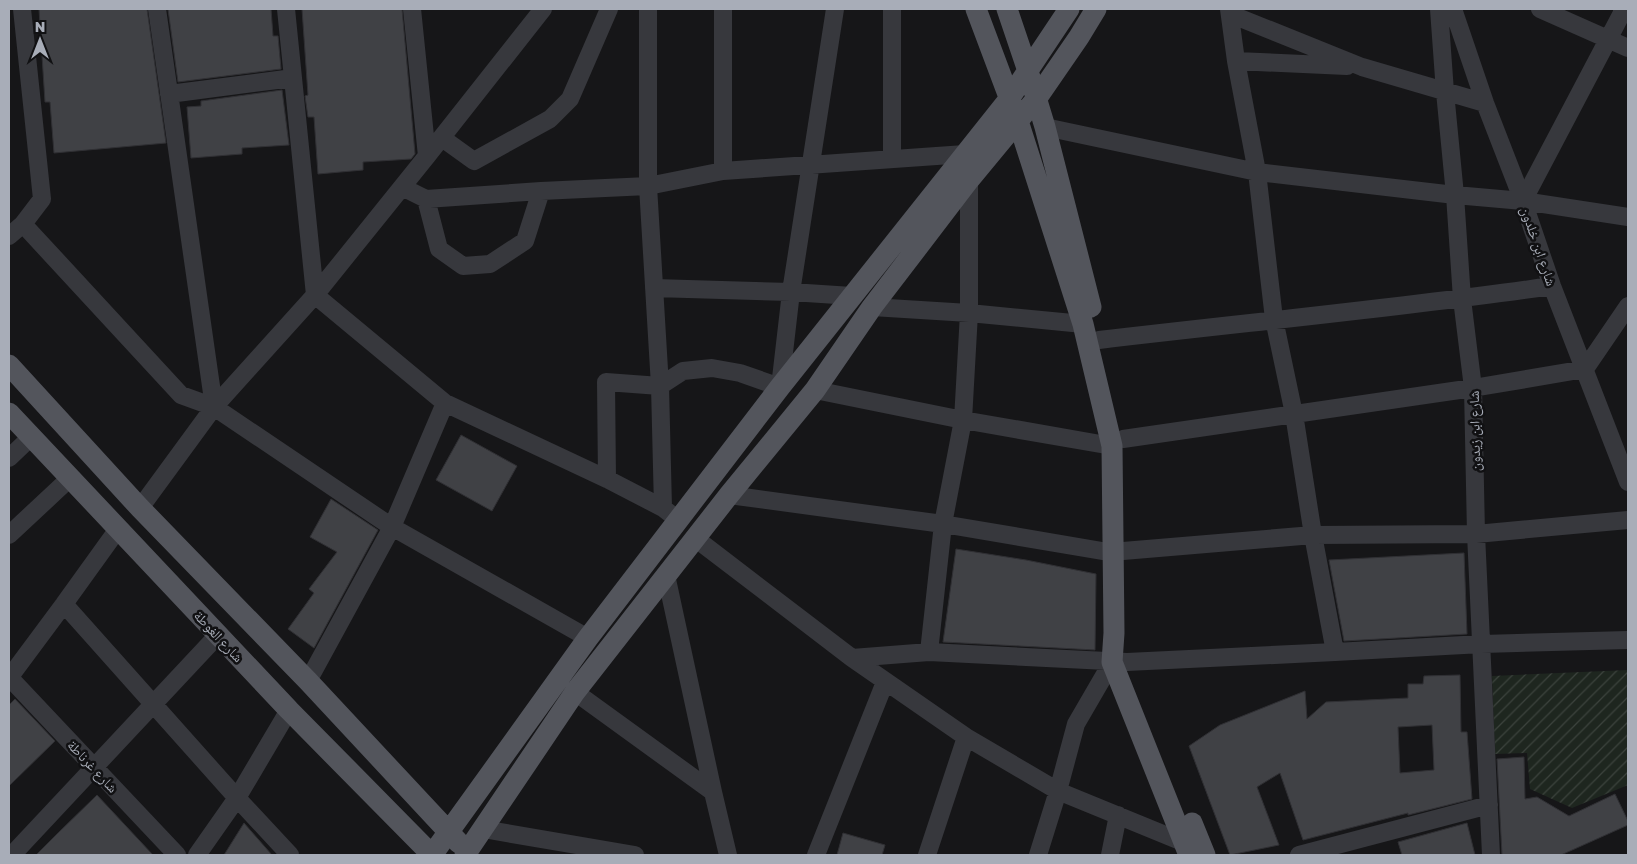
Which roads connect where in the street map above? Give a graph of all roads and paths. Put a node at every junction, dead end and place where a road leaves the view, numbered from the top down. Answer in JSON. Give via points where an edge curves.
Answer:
{"nodes":[{"id":1,"x":22,"y":9,"type":"edge"},
{"id":2,"x":157,"y":9,"type":"edge"},
{"id":3,"x":286,"y":9,"type":"edge"},
{"id":4,"x":412,"y":9,"type":"edge"},
{"id":5,"x":543,"y":9,"type":"edge"},
{"id":6,"x":610,"y":9,"type":"edge"},
{"id":7,"x":648,"y":9,"type":"edge"},
{"id":8,"x":723,"y":9,"type":"edge"},
{"id":9,"x":835,"y":9,"type":"edge"},
{"id":10,"x":892,"y":9,"type":"edge"},
{"id":11,"x":976,"y":9,"type":"edge"},
{"id":12,"x":1007,"y":9,"type":"edge"},
{"id":13,"x":1069,"y":9,"type":"edge"},
{"id":14,"x":1096,"y":9,"type":"edge"},
{"id":15,"x":1439,"y":9,"type":"edge"},
{"id":16,"x":1453,"y":9,"type":"edge"},
{"id":17,"x":1540,"y":9,"type":"edge"},
{"id":18,"x":1622,"y":9,"type":"edge"},
{"id":19,"x":1229,"y":12,"type":"edge"},
{"id":20,"x":1608,"y":40,"type":"junction"},
{"id":21,"x":1628,"y":48,"type":"edge"},
{"id":22,"x":1236,"y":61,"type":"junction"},
{"id":23,"x":1362,"y":67,"type":"junction"},
{"id":24,"x":1028,"y":71,"type":"junction"},
{"id":25,"x":293,"y":78,"type":"junction"},
{"id":26,"x":1445,"y":92,"type":"junction"},
{"id":27,"x":169,"y":94,"type":"junction"},
{"id":28,"x":1037,"y":98,"type":"junction"},
{"id":29,"x":1009,"y":99,"type":"junction"},
{"id":30,"x":1485,"y":103,"type":"junction"},
{"id":31,"x":1018,"y":121,"type":"junction"},
{"id":32,"x":1045,"y":127,"type":"junction"},
{"id":33,"x":442,"y":138,"type":"junction"},
{"id":34,"x":965,"y":154,"type":"junction"},
{"id":35,"x":427,"y":156,"type":"junction"},
{"id":36,"x":892,"y":158,"type":"junction"},
{"id":37,"x":812,"y":164,"type":"junction"},
{"id":38,"x":723,"y":171,"type":"junction"},
{"id":39,"x":1257,"y":172,"type":"junction"},
{"id":40,"x":970,"y":180,"type":"junction"},
{"id":41,"x":648,"y":186,"type":"junction"},
{"id":42,"x":402,"y":187,"type":"junction"},
{"id":43,"x":541,"y":191,"type":"junction"},
{"id":44,"x":1455,"y":195,"type":"junction"},
{"id":45,"x":426,"y":199,"type":"junction"},
{"id":46,"x":1523,"y":201,"type":"junction"},
{"id":47,"x":1628,"y":217,"type":"edge"},
{"id":48,"x":22,"y":224,"type":"junction"},
{"id":49,"x":9,"y":236,"type":"edge"},
{"id":50,"x":1552,"y":286,"type":"junction"},
{"id":51,"x":654,"y":288,"type":"junction"},
{"id":52,"x":791,"y":292,"type":"junction"},
{"id":53,"x":315,"y":295,"type":"junction"},
{"id":54,"x":852,"y":296,"type":"junction"},
{"id":55,"x":1462,"y":299,"type":"junction"},
{"id":56,"x":1628,"y":306,"type":"edge"},
{"id":57,"x":872,"y":308,"type":"junction"},
{"id":58,"x":969,"y":313,"type":"junction"},
{"id":59,"x":1274,"y":319,"type":"junction"},
{"id":60,"x":1083,"y":324,"type":"junction"},
{"id":61,"x":1100,"y":340,"type":"junction"},
{"id":62,"x":9,"y":365,"type":"edge"},
{"id":63,"x":1585,"y":369,"type":"junction"},
{"id":64,"x":660,"y":386,"type":"junction"},
{"id":65,"x":780,"y":387,"type":"junction"},
{"id":66,"x":1473,"y":388,"type":"junction"},
{"id":67,"x":815,"y":390,"type":"junction"},
{"id":68,"x":445,"y":403,"type":"junction"},
{"id":69,"x":214,"y":407,"type":"junction"},
{"id":70,"x":9,"y":414,"type":"edge"},
{"id":71,"x":1294,"y":414,"type":"junction"},
{"id":72,"x":963,"y":420,"type":"junction"},
{"id":73,"x":31,"y":437,"type":"junction"},
{"id":74,"x":1118,"y":443,"type":"junction"},
{"id":75,"x":9,"y":458,"type":"edge"},
{"id":76,"x":70,"y":478,"type":"junction"},
{"id":77,"x":607,"y":479,"type":"junction"},
{"id":78,"x":1628,"y":482,"type":"edge"},
{"id":79,"x":729,"y":494,"type":"junction"},
{"id":80,"x":140,"y":508,"type":"junction"},
{"id":81,"x":670,"y":514,"type":"junction"},
{"id":82,"x":1628,"y":520,"type":"edge"},
{"id":83,"x":943,"y":524,"type":"junction"},
{"id":84,"x":392,"y":527,"type":"junction"},
{"id":85,"x":118,"y":529,"type":"junction"},
{"id":86,"x":1476,"y":534,"type":"junction"},
{"id":87,"x":9,"y":535,"type":"edge"},
{"id":88,"x":1314,"y":535,"type":"junction"},
{"id":89,"x":695,"y":538,"type":"junction"},
{"id":90,"x":1118,"y":552,"type":"junction"},
{"id":91,"x":666,"y":575,"type":"junction"},
{"id":92,"x":64,"y":604,"type":"junction"},
{"id":93,"x":218,"y":635,"type":"junction"},
{"id":94,"x":588,"y":638,"type":"junction"},
{"id":95,"x":1628,"y":640,"type":"edge"},
{"id":96,"x":1482,"y":644,"type":"junction"},
{"id":97,"x":929,"y":652,"type":"junction"},
{"id":98,"x":1335,"y":652,"type":"junction"},
{"id":99,"x":852,"y":658,"type":"junction"},
{"id":100,"x":1119,"y":662,"type":"junction"},
{"id":101,"x":9,"y":677,"type":"edge"},
{"id":102,"x":308,"y":681,"type":"junction"},
{"id":103,"x":885,"y":682,"type":"junction"},
{"id":104,"x":575,"y":692,"type":"junction"},
{"id":105,"x":153,"y":704,"type":"junction"},
{"id":106,"x":289,"y":710,"type":"junction"},
{"id":107,"x":966,"y":737,"type":"junction"},
{"id":108,"x":94,"y":768,"type":"junction"},
{"id":109,"x":1058,"y":791,"type":"junction"},
{"id":110,"x":712,"y":792,"type":"junction"},
{"id":111,"x":237,"y":798,"type":"junction"},
{"id":112,"x":1489,"y":805,"type":"junction"},
{"id":113,"x":1118,"y":816,"type":"junction"},
{"id":114,"x":483,"y":830,"type":"junction"},
{"id":115,"x":450,"y":832,"type":"junction"},
{"id":116,"x":1187,"y":849,"type":"edge"},
{"id":117,"x":12,"y":855,"type":"edge"},
{"id":118,"x":177,"y":855,"type":"edge"},
{"id":119,"x":197,"y":855,"type":"edge"},
{"id":120,"x":290,"y":855,"type":"edge"},
{"id":121,"x":432,"y":855,"type":"edge"},
{"id":122,"x":467,"y":855,"type":"edge"},
{"id":123,"x":635,"y":855,"type":"edge"},
{"id":124,"x":728,"y":855,"type":"edge"},
{"id":125,"x":816,"y":855,"type":"edge"},
{"id":126,"x":927,"y":855,"type":"edge"},
{"id":127,"x":1038,"y":855,"type":"edge"},
{"id":128,"x":1110,"y":855,"type":"edge"},
{"id":129,"x":1205,"y":855,"type":"edge"},
{"id":130,"x":1299,"y":855,"type":"edge"},
{"id":131,"x":1491,"y":855,"type":"edge"}],
"edges":[{"from":1,"to":48,"type":"street","via":[[42,199]]},
{"from":2,"to":27,"type":"street"},
{"from":3,"to":25,"type":"street"},
{"from":4,"to":35,"type":"street"},
{"from":5,"to":33,"type":"street"},
{"from":6,"to":33,"type":"street","via":[[570,99],[550,120],[474,160]]},
{"from":7,"to":41,"type":"street"},
{"from":8,"to":38,"type":"street"},
{"from":9,"to":37,"type":"street"},
{"from":10,"to":36,"type":"street"},
{"from":11,"to":29,"type":"main road"},
{"from":12,"to":24,"type":"main road"},
{"from":13,"to":24,"type":"main road"},
{"from":14,"to":28,"type":"main road"},
{"from":15,"to":26,"type":"street","name":"شارع ابن زيدون"},
{"from":16,"to":30,"type":"street","name":"شارع ابن خلدون"},
{"from":17,"to":20,"type":"street"},
{"from":18,"to":20,"type":"street"},
{"from":19,"to":22,"type":"street"},
{"from":19,"to":23,"type":"street"},
{"from":20,"to":21,"type":"street"},
{"from":20,"to":46,"type":"street"},
{"from":22,"to":23,"type":"street"},
{"from":22,"to":39,"type":"street"},
{"from":23,"to":26,"type":"street"},
{"from":24,"to":28,"type":"main road"},
{"from":24,"to":29,"type":"main road"},
{"from":25,"to":27,"type":"street"},
{"from":25,"to":53,"type":"street"},
{"from":26,"to":30,"type":"street"},
{"from":26,"to":44,"type":"street","name":"شارع ابن زيدون"},
{"from":27,"to":69,"type":"street"},
{"from":28,"to":31,"type":"main road"},
{"from":28,"to":32,"type":"main road"},
{"from":29,"to":31,"type":"main road"},
{"from":29,"to":34,"type":"main road"},
{"from":30,"to":46,"type":"street","name":"شارع ابن خلدون"},
{"from":31,"to":40,"type":"main road"},
{"from":31,"to":60,"type":"main road"},
{"from":32,"to":39,"type":"street"},
{"from":32,"to":61,"type":"main road"},
{"from":33,"to":35,"type":"street"},
{"from":34,"to":36,"type":"street"},
{"from":34,"to":54,"type":"main road"},
{"from":35,"to":42,"type":"street"},
{"from":36,"to":37,"type":"street"},
{"from":37,"to":38,"type":"street"},
{"from":37,"to":52,"type":"street"},
{"from":38,"to":41,"type":"street"},
{"from":39,"to":44,"type":"street"},
{"from":39,"to":59,"type":"street"},
{"from":40,"to":57,"type":"main road"},
{"from":40,"to":58,"type":"street"},
{"from":41,"to":43,"type":"street"},
{"from":41,"to":51,"type":"street"},
{"from":42,"to":45,"type":"street"},
{"from":42,"to":53,"type":"street"},
{"from":43,"to":45,"type":"street"},
{"from":43,"to":45,"type":"street","via":[[525,241],[490,264],[463,266],[439,249]]},
{"from":44,"to":46,"type":"street"},
{"from":44,"to":55,"type":"street","name":"شارع ابن زيدون"},
{"from":46,"to":47,"type":"street"},
{"from":46,"to":50,"type":"street","name":"شارع ابن خلدون"},
{"from":48,"to":49,"type":"street"},
{"from":48,"to":69,"type":"street","via":[[181,395]]},
{"from":50,"to":55,"type":"street"},
{"from":50,"to":63,"type":"street","name":"شارع ابن خلدون"},
{"from":51,"to":52,"type":"street"},
{"from":51,"to":64,"type":"street"},
{"from":52,"to":54,"type":"street"},
{"from":52,"to":65,"type":"street"},
{"from":53,"to":68,"type":"street"},
{"from":53,"to":69,"type":"street"},
{"from":54,"to":65,"type":"main road"},
{"from":55,"to":59,"type":"street"},
{"from":55,"to":66,"type":"street","name":"شارع ابن زيدون"},
{"from":56,"to":63,"type":"street"},
{"from":57,"to":58,"type":"street"},
{"from":57,"to":67,"type":"main road"},
{"from":58,"to":60,"type":"street"},
{"from":58,"to":72,"type":"street"},
{"from":59,"to":61,"type":"street"},
{"from":59,"to":71,"type":"street"},
{"from":60,"to":74,"type":"main road"},
{"from":61,"to":74,"type":"main road"},
{"from":62,"to":80,"type":"main road"},
{"from":63,"to":66,"type":"street"},
{"from":63,"to":78,"type":"street","name":"شارع ابن خلدون"},
{"from":64,"to":65,"type":"street","via":[[683,371],[712,368],[740,373]]},
{"from":64,"to":77,"type":"street","via":[[606,382]]},
{"from":64,"to":81,"type":"street"},
{"from":65,"to":81,"type":"main road"},
{"from":66,"to":71,"type":"street"},
{"from":66,"to":86,"type":"street","name":"شارع ابن زيدون"},
{"from":67,"to":72,"type":"street"},
{"from":67,"to":79,"type":"main road"},
{"from":68,"to":77,"type":"street"},
{"from":68,"to":84,"type":"street"},
{"from":69,"to":80,"type":"street"},
{"from":69,"to":84,"type":"street"},
{"from":70,"to":73,"type":"main road","name":"شارع الغوطة"},
{"from":71,"to":74,"type":"street"},
{"from":71,"to":88,"type":"street"},
{"from":72,"to":74,"type":"street"},
{"from":72,"to":83,"type":"street"},
{"from":73,"to":75,"type":"street"},
{"from":73,"to":76,"type":"main road","name":"شارع الغوطة"},
{"from":74,"to":90,"type":"main road"},
{"from":76,"to":85,"type":"main road","name":"شارع الغوطة"},
{"from":76,"to":87,"type":"street"},
{"from":77,"to":81,"type":"street"},
{"from":79,"to":83,"type":"street"},
{"from":79,"to":89,"type":"main road"},
{"from":80,"to":102,"type":"main road"},
{"from":81,"to":94,"type":"main road"},
{"from":82,"to":86,"type":"street"},
{"from":83,"to":90,"type":"street"},
{"from":83,"to":97,"type":"street"},
{"from":84,"to":94,"type":"street"},
{"from":84,"to":102,"type":"street"},
{"from":85,"to":92,"type":"street"},
{"from":85,"to":93,"type":"main road","name":"شارع الغوطة"},
{"from":86,"to":88,"type":"street"},
{"from":86,"to":96,"type":"street","name":"شارع ابن زيدون"},
{"from":88,"to":90,"type":"street"},
{"from":88,"to":98,"type":"street"},
{"from":89,"to":91,"type":"main road"},
{"from":89,"to":99,"type":"street"},
{"from":90,"to":100,"type":"main road","via":[[1114,633]]},
{"from":91,"to":104,"type":"main road"},
{"from":91,"to":110,"type":"street"},
{"from":92,"to":101,"type":"street"},
{"from":92,"to":105,"type":"street"},
{"from":93,"to":105,"type":"street"},
{"from":93,"to":106,"type":"main road","name":"شارع الغوطة"},
{"from":94,"to":115,"type":"main road"},
{"from":95,"to":96,"type":"street"},
{"from":96,"to":98,"type":"street"},
{"from":96,"to":112,"type":"street","name":"شارع ابن زيدون"},
{"from":97,"to":99,"type":"street"},
{"from":97,"to":100,"type":"street"},
{"from":98,"to":100,"type":"street"},
{"from":99,"to":103,"type":"street"},
{"from":100,"to":109,"type":"street","via":[[1076,724]]},
{"from":100,"to":116,"type":"main road"},
{"from":100,"to":129,"type":"main road"},
{"from":101,"to":108,"type":"street","name":"شارع غرناطة"},
{"from":102,"to":115,"type":"main road"},
{"from":103,"to":107,"type":"street"},
{"from":103,"to":125,"type":"street"},
{"from":104,"to":110,"type":"street"},
{"from":104,"to":114,"type":"main road"},
{"from":105,"to":108,"type":"street"},
{"from":105,"to":111,"type":"street"},
{"from":106,"to":111,"type":"street"},
{"from":106,"to":121,"type":"main road","name":"شارع الغوطة"},
{"from":107,"to":109,"type":"street"},
{"from":107,"to":126,"type":"street"},
{"from":108,"to":117,"type":"street"},
{"from":108,"to":118,"type":"street","name":"شارع غرناطة"},
{"from":109,"to":113,"type":"street"},
{"from":109,"to":127,"type":"street"},
{"from":110,"to":124,"type":"street"},
{"from":111,"to":119,"type":"street"},
{"from":111,"to":120,"type":"street"},
{"from":112,"to":130,"type":"street"},
{"from":112,"to":131,"type":"street","name":"شارع ابن زيدون"},
{"from":113,"to":116,"type":"street"},
{"from":113,"to":128,"type":"street"},
{"from":114,"to":122,"type":"main road"},
{"from":114,"to":123,"type":"street"},
{"from":115,"to":121,"type":"main road"},
{"from":115,"to":122,"type":"main road"}]}
